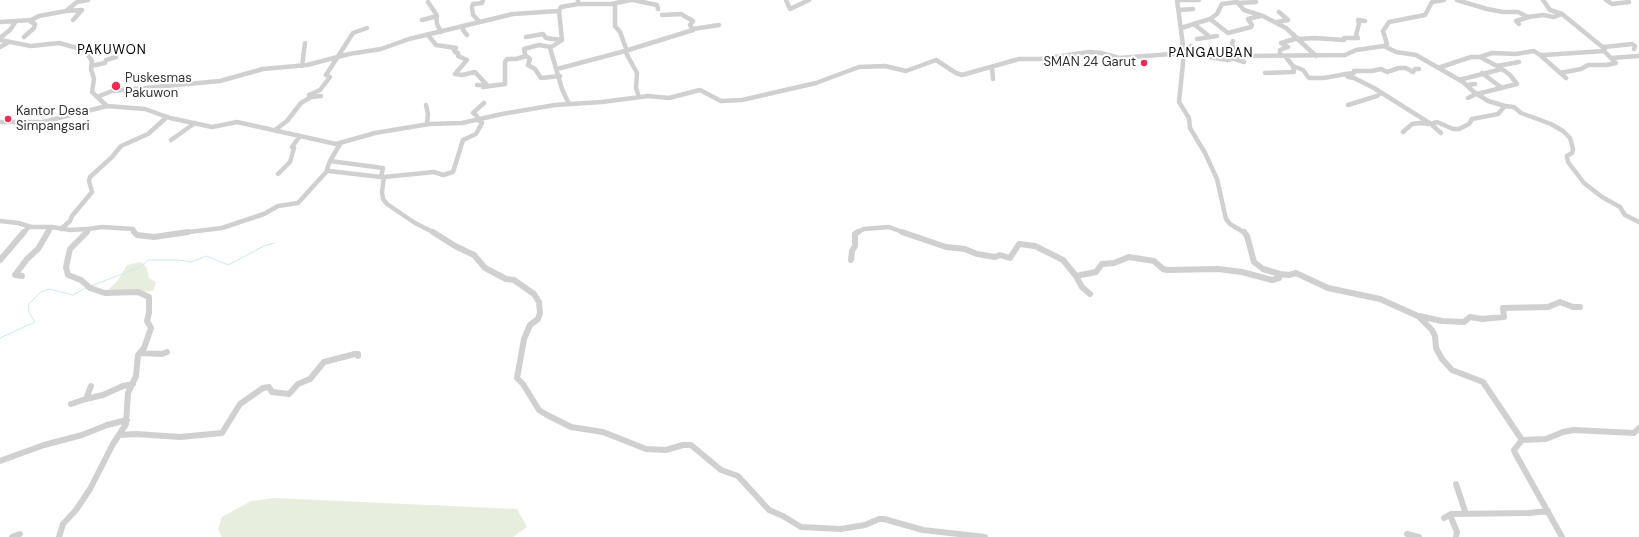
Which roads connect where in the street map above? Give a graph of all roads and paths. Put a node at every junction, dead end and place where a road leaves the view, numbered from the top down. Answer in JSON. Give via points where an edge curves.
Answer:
{"nodes":[{"id":1,"x":88,"y":0,"type":"edge"},
{"id":2,"x":483,"y":0,"type":"edge"},
{"id":3,"x":632,"y":0,"type":"edge"},
{"id":4,"x":786,"y":0,"type":"edge"},
{"id":5,"x":809,"y":0,"type":"edge"},
{"id":6,"x":1177,"y":0,"type":"edge"},
{"id":7,"x":1199,"y":0,"type":"edge"},
{"id":8,"x":1444,"y":0,"type":"edge"},
{"id":9,"x":1457,"y":0,"type":"edge"},
{"id":10,"x":1543,"y":0,"type":"edge"},
{"id":11,"x":1606,"y":0,"type":"edge"},
{"id":12,"x":428,"y":2,"type":"dead end"},
{"id":13,"x":578,"y":2,"type":"edge"},
{"id":14,"x":1237,"y":2,"type":"edge"},
{"id":15,"x":1256,"y":2,"type":"dead end"},
{"id":16,"x":1629,"y":2,"type":"dead end"},
{"id":17,"x":615,"y":4,"type":"junction"},
{"id":18,"x":1193,"y":9,"type":"dead end"},
{"id":19,"x":658,"y":10,"type":"dead end"},
{"id":20,"x":1179,"y":10,"type":"junction"},
{"id":21,"x":66,"y":11,"type":"junction"},
{"id":22,"x":559,"y":11,"type":"junction"},
{"id":23,"x":1279,"y":12,"type":"dead end"},
{"id":24,"x":1562,"y":14,"type":"junction"},
{"id":25,"x":662,"y":15,"type":"dead end"},
{"id":26,"x":437,"y":16,"type":"junction"},
{"id":27,"x":1262,"y":16,"type":"junction"},
{"id":28,"x":1529,"y":17,"type":"junction"},
{"id":29,"x":1210,"y":19,"type":"junction"},
{"id":30,"x":33,"y":20,"type":"junction"},
{"id":31,"x":73,"y":20,"type":"dead end"},
{"id":32,"x":422,"y":20,"type":"dead end"},
{"id":33,"x":16,"y":21,"type":"junction"},
{"id":34,"x":1364,"y":21,"type":"dead end"},
{"id":35,"x":0,"y":22,"type":"edge"},
{"id":36,"x":480,"y":22,"type":"junction"},
{"id":37,"x":1277,"y":22,"type":"junction"},
{"id":38,"x":1194,"y":24,"type":"junction"},
{"id":39,"x":1519,"y":24,"type":"dead end"},
{"id":40,"x":719,"y":25,"type":"dead end"},
{"id":41,"x":463,"y":26,"type":"junction"},
{"id":42,"x":368,"y":28,"type":"dead end"},
{"id":43,"x":1181,"y":28,"type":"junction"},
{"id":44,"x":693,"y":29,"type":"junction"},
{"id":45,"x":441,"y":32,"type":"junction"},
{"id":46,"x":428,"y":35,"type":"junction"},
{"id":47,"x":467,"y":35,"type":"dead end"},
{"id":48,"x":1217,"y":36,"type":"dead end"},
{"id":49,"x":24,"y":37,"type":"dead end"},
{"id":50,"x":526,"y":37,"type":"dead end"},
{"id":51,"x":1210,"y":37,"type":"junction"},
{"id":52,"x":1299,"y":38,"type":"junction"},
{"id":53,"x":0,"y":39,"type":"edge"},
{"id":54,"x":1197,"y":39,"type":"dead end"},
{"id":55,"x":562,"y":40,"type":"junction"},
{"id":56,"x":1232,"y":41,"type":"dead end"},
{"id":57,"x":10,"y":42,"type":"junction"},
{"id":58,"x":305,"y":44,"type":"dead end"},
{"id":59,"x":1191,"y":46,"type":"dead end"},
{"id":60,"x":1384,"y":46,"type":"junction"},
{"id":61,"x":0,"y":47,"type":"edge"},
{"id":62,"x":551,"y":47,"type":"junction"},
{"id":63,"x":1604,"y":49,"type":"junction"},
{"id":64,"x":1634,"y":49,"type":"dead end"},
{"id":65,"x":626,"y":51,"type":"junction"},
{"id":66,"x":1184,"y":54,"type":"junction"},
{"id":67,"x":1193,"y":55,"type":"junction"},
{"id":68,"x":1540,"y":55,"type":"junction"},
{"id":69,"x":526,"y":56,"type":"junction"},
{"id":70,"x":1283,"y":56,"type":"junction"},
{"id":71,"x":1316,"y":56,"type":"junction"},
{"id":72,"x":1639,"y":56,"type":"edge"},
{"id":73,"x":116,"y":57,"type":"dead end"},
{"id":74,"x":1480,"y":57,"type":"junction"},
{"id":75,"x":336,"y":58,"type":"junction"},
{"id":76,"x":1235,"y":58,"type":"junction"},
{"id":77,"x":1610,"y":58,"type":"junction"},
{"id":78,"x":1244,"y":62,"type":"dead end"},
{"id":79,"x":1519,"y":62,"type":"dead end"},
{"id":80,"x":91,"y":66,"type":"junction"},
{"id":81,"x":302,"y":66,"type":"junction"},
{"id":82,"x":1293,"y":66,"type":"junction"},
{"id":83,"x":992,"y":68,"type":"junction"},
{"id":84,"x":1438,"y":68,"type":"junction"},
{"id":85,"x":1500,"y":68,"type":"junction"},
{"id":86,"x":557,"y":69,"type":"junction"},
{"id":87,"x":1419,"y":69,"type":"dead end"},
{"id":88,"x":1452,"y":71,"type":"dead end"},
{"id":89,"x":1265,"y":73,"type":"dead end"},
{"id":90,"x":1446,"y":73,"type":"junction"},
{"id":91,"x":1482,"y":73,"type":"junction"},
{"id":92,"x":1560,"y":73,"type":"junction"},
{"id":93,"x":1346,"y":74,"type":"junction"},
{"id":94,"x":560,"y":76,"type":"junction"},
{"id":95,"x":1566,"y":78,"type":"dead end"},
{"id":96,"x":993,"y":79,"type":"dead end"},
{"id":97,"x":1459,"y":80,"type":"junction"},
{"id":98,"x":1475,"y":84,"type":"dead end"},
{"id":99,"x":1466,"y":85,"type":"junction"},
{"id":100,"x":1502,"y":88,"type":"junction"},
{"id":101,"x":1381,"y":93,"type":"junction"},
{"id":102,"x":1477,"y":94,"type":"junction"},
{"id":103,"x":321,"y":96,"type":"dead end"},
{"id":104,"x":97,"y":97,"type":"junction"},
{"id":105,"x":311,"y":97,"type":"junction"},
{"id":106,"x":639,"y":97,"type":"junction"},
{"id":107,"x":1468,"y":98,"type":"dead end"},
{"id":108,"x":484,"y":103,"type":"dead end"},
{"id":109,"x":569,"y":104,"type":"junction"},
{"id":110,"x":426,"y":105,"type":"dead end"},
{"id":111,"x":1348,"y":105,"type":"dead end"},
{"id":112,"x":107,"y":106,"type":"junction"},
{"id":113,"x":1505,"y":106,"type":"junction"},
{"id":114,"x":1475,"y":114,"type":"dead end"},
{"id":115,"x":168,"y":117,"type":"junction"},
{"id":116,"x":1480,"y":117,"type":"junction"},
{"id":117,"x":479,"y":120,"type":"junction"},
{"id":118,"x":0,"y":122,"type":"edge"},
{"id":119,"x":195,"y":123,"type":"junction"},
{"id":120,"x":427,"y":124,"type":"junction"},
{"id":121,"x":1431,"y":124,"type":"junction"},
{"id":122,"x":275,"y":130,"type":"junction"},
{"id":123,"x":1403,"y":132,"type":"dead end"},
{"id":124,"x":1441,"y":133,"type":"dead end"},
{"id":125,"x":300,"y":136,"type":"junction"},
{"id":126,"x":171,"y":140,"type":"dead end"},
{"id":127,"x":340,"y":144,"type":"junction"},
{"id":128,"x":330,"y":161,"type":"junction"},
{"id":129,"x":328,"y":170,"type":"junction"},
{"id":130,"x":278,"y":174,"type":"dead end"},
{"id":131,"x":382,"y":177,"type":"junction"},
{"id":132,"x":0,"y":221,"type":"edge"},
{"id":133,"x":1639,"y":222,"type":"edge"},
{"id":134,"x":29,"y":227,"type":"junction"},
{"id":135,"x":52,"y":228,"type":"junction"},
{"id":136,"x":61,"y":229,"type":"junction"},
{"id":137,"x":88,"y":230,"type":"junction"},
{"id":138,"x":0,"y":260,"type":"edge"},
{"id":139,"x":851,"y":260,"type":"dead end"},
{"id":140,"x":1280,"y":274,"type":"junction"},
{"id":141,"x":22,"y":276,"type":"dead end"},
{"id":142,"x":1076,"y":276,"type":"junction"},
{"id":143,"x":1090,"y":294,"type":"dead end"},
{"id":144,"x":1580,"y":308,"type":"dead end"},
{"id":145,"x":1418,"y":316,"type":"junction"},
{"id":146,"x":167,"y":352,"type":"dead end"},
{"id":147,"x":140,"y":353,"type":"junction"},
{"id":148,"x":358,"y":356,"type":"dead end"},
{"id":149,"x":133,"y":384,"type":"junction"},
{"id":150,"x":91,"y":386,"type":"dead end"},
{"id":151,"x":86,"y":399,"type":"junction"},
{"id":152,"x":71,"y":404,"type":"dead end"},
{"id":153,"x":127,"y":420,"type":"junction"},
{"id":154,"x":1639,"y":428,"type":"edge"},
{"id":155,"x":118,"y":435,"type":"junction"},
{"id":156,"x":1522,"y":440,"type":"junction"},
{"id":157,"x":0,"y":461,"type":"edge"},
{"id":158,"x":1456,"y":484,"type":"dead end"},
{"id":159,"x":1548,"y":511,"type":"junction"},
{"id":160,"x":1466,"y":514,"type":"junction"},
{"id":161,"x":20,"y":534,"type":"dead end"},
{"id":162,"x":1407,"y":534,"type":"dead end"},
{"id":163,"x":12,"y":537,"type":"edge"},
{"id":164,"x":59,"y":537,"type":"edge"},
{"id":165,"x":985,"y":537,"type":"edge"},
{"id":166,"x":1419,"y":537,"type":"edge"},
{"id":167,"x":1456,"y":537,"type":"edge"},
{"id":168,"x":1562,"y":537,"type":"edge"}],
"edges":[{"from":1,"to":21,"type":"street","via":[[77,2]]},
{"from":2,"to":36,"type":"street","via":[[472,7],[473,15]]},
{"from":3,"to":17,"type":"street"},
{"from":3,"to":19,"type":"street","via":[[657,5]]},
{"from":4,"to":5,"type":"street","via":[[790,9]]},
{"from":6,"to":7,"type":"street"},
{"from":6,"to":20,"type":"street"},
{"from":8,"to":60,"type":"street","via":[[1432,2],[1425,15],[1389,22],[1383,31],[1388,44]]},
{"from":9,"to":28,"type":"street","via":[[1486,10],[1518,12]]},
{"from":10,"to":24,"type":"street","via":[[1550,10]]},
{"from":11,"to":16,"type":"street","via":[[1612,4]]},
{"from":12,"to":26,"type":"street"},
{"from":13,"to":17,"type":"street"},
{"from":13,"to":22,"type":"street"},
{"from":14,"to":15,"type":"street"},
{"from":14,"to":27,"type":"street","via":[[1244,10]]},
{"from":14,"to":29,"type":"street","via":[[1222,4],[1217,14]]},
{"from":17,"to":65,"type":"street","via":[[615,26],[620,32]]},
{"from":18,"to":20,"type":"street"},
{"from":20,"to":43,"type":"street"},
{"from":21,"to":30,"type":"street","via":[[39,16]]},
{"from":21,"to":31,"type":"street","via":[[82,10]]},
{"from":22,"to":36,"type":"street","via":[[514,14]]},
{"from":22,"to":55,"type":"street"},
{"from":23,"to":37,"type":"street","via":[[1288,20]]},
{"from":24,"to":28,"type":"street","via":[[1554,17]]},
{"from":24,"to":63,"type":"street"},
{"from":25,"to":44,"type":"street","via":[[681,14],[693,21],[690,25]]},
{"from":26,"to":32,"type":"street"},
{"from":26,"to":45,"type":"street"},
{"from":27,"to":29,"type":"street","via":[[1248,19],[1251,27],[1228,34]]},
{"from":27,"to":37,"type":"street"},
{"from":28,"to":39,"type":"street","via":[[1516,21]]},
{"from":29,"to":38,"type":"street"},
{"from":30,"to":33,"type":"street"},
{"from":30,"to":49,"type":"street","via":[[31,22],[35,24],[34,28]]},
{"from":33,"to":35,"type":"street"},
{"from":33,"to":53,"type":"street"},
{"from":34,"to":52,"type":"street","via":[[1358,20],[1358,38]]},
{"from":36,"to":41,"type":"street"},
{"from":37,"to":52,"type":"street"},
{"from":38,"to":43,"type":"street"},
{"from":38,"to":51,"type":"street"},
{"from":40,"to":44,"type":"street"},
{"from":41,"to":45,"type":"street"},
{"from":41,"to":47,"type":"street"},
{"from":42,"to":75,"type":"street","via":[[353,33]]},
{"from":43,"to":66,"type":"street"},
{"from":44,"to":65,"type":"street"},
{"from":45,"to":46,"type":"street"},
{"from":46,"to":69,"type":"street","via":[[436,45],[454,48],[458,56],[467,60],[455,74],[475,72],[487,85],[478,86],[481,88],[506,84],[504,62]]},
{"from":46,"to":75,"type":"street"},
{"from":48,"to":51,"type":"street"},
{"from":50,"to":55,"type":"street","via":[[544,34],[546,38]]},
{"from":51,"to":54,"type":"street"},
{"from":52,"to":70,"type":"street","via":[[1281,43],[1288,47],[1280,50]]},
{"from":52,"to":71,"type":"street"},
{"from":53,"to":57,"type":"street"},
{"from":55,"to":62,"type":"street"},
{"from":56,"to":76,"type":"street"},
{"from":57,"to":61,"type":"street"},
{"from":57,"to":80,"type":"street","via":[[31,46],[59,43],[69,45],[85,50],[92,61]]},
{"from":58,"to":81,"type":"street"},
{"from":59,"to":67,"type":"street"},
{"from":60,"to":71,"type":"street","via":[[1356,50],[1345,56]]},
{"from":60,"to":84,"type":"street","via":[[1396,52],[1416,55]]},
{"from":62,"to":69,"type":"street","via":[[539,45],[526,48]]},
{"from":62,"to":86,"type":"street"},
{"from":63,"to":64,"type":"street","via":[[1633,44]]},
{"from":63,"to":68,"type":"street"},
{"from":63,"to":77,"type":"street"},
{"from":65,"to":86,"type":"street"},
{"from":65,"to":106,"type":"street","via":[[637,73],[636,88]]},
{"from":66,"to":67,"type":"street"},
{"from":66,"to":83,"type":"street","via":[[1119,58],[1089,52],[1019,60]]},
{"from":66,"to":140,"type":"street","via":[[1179,102],[1189,118],[1190,128],[1212,165],[1226,218],[1249,239],[1253,260],[1263,269]]},
{"from":67,"to":76,"type":"street","via":[[1226,60]]},
{"from":68,"to":74,"type":"street","via":[[1533,51],[1516,54],[1492,53]]},
{"from":68,"to":92,"type":"street"},
{"from":69,"to":94,"type":"street","via":[[530,59],[528,65],[541,78]]},
{"from":70,"to":71,"type":"street"},
{"from":70,"to":76,"type":"street"},
{"from":70,"to":82,"type":"street"},
{"from":72,"to":77,"type":"street"},
{"from":73,"to":80,"type":"street"},
{"from":74,"to":84,"type":"street","via":[[1471,57]]},
{"from":74,"to":85,"type":"street"},
{"from":75,"to":81,"type":"street"},
{"from":75,"to":105,"type":"street","via":[[326,75],[330,78],[320,90],[309,95]]},
{"from":76,"to":78,"type":"street"},
{"from":77,"to":92,"type":"street","via":[[1616,63],[1588,65]]},
{"from":79,"to":85,"type":"street"},
{"from":80,"to":104,"type":"street","via":[[94,79],[92,90]]},
{"from":81,"to":104,"type":"street","via":[[263,69],[220,81],[112,92]]},
{"from":82,"to":89,"type":"street","via":[[1294,72]]},
{"from":82,"to":93,"type":"street","via":[[1303,70],[1310,78]]},
{"from":83,"to":96,"type":"street"},
{"from":83,"to":106,"type":"street","via":[[962,75],[936,60],[906,70],[876,66],[852,68],[816,83],[742,100],[721,100],[700,90],[669,98]]},
{"from":84,"to":90,"type":"street"},
{"from":85,"to":91,"type":"street"},
{"from":85,"to":100,"type":"street","via":[[1517,84]]},
{"from":86,"to":94,"type":"street"},
{"from":87,"to":93,"type":"street","via":[[1413,72],[1406,68],[1387,72],[1381,69],[1355,70],[1355,73]]},
{"from":88,"to":90,"type":"street"},
{"from":90,"to":97,"type":"street"},
{"from":91,"to":97,"type":"street"},
{"from":91,"to":100,"type":"street"},
{"from":92,"to":95,"type":"street"},
{"from":93,"to":101,"type":"street"},
{"from":94,"to":109,"type":"street","via":[[562,89]]},
{"from":97,"to":99,"type":"street"},
{"from":98,"to":99,"type":"street"},
{"from":99,"to":102,"type":"street"},
{"from":100,"to":102,"type":"street"},
{"from":101,"to":111,"type":"street"},
{"from":101,"to":121,"type":"street"},
{"from":102,"to":107,"type":"street"},
{"from":102,"to":113,"type":"street","via":[[1494,104]]},
{"from":103,"to":105,"type":"street"},
{"from":104,"to":112,"type":"street"},
{"from":105,"to":122,"type":"street","via":[[301,103],[287,121]]},
{"from":106,"to":109,"type":"street"},
{"from":108,"to":117,"type":"street","via":[[473,113]]},
{"from":109,"to":117,"type":"street"},
{"from":110,"to":120,"type":"street"},
{"from":112,"to":115,"type":"street","via":[[144,109]]},
{"from":112,"to":118,"type":"street","via":[[38,123]]},
{"from":113,"to":116,"type":"street","via":[[1498,114]]},
{"from":113,"to":133,"type":"street","via":[[1514,107],[1521,113],[1546,121],[1563,131],[1572,144],[1572,152],[1566,158],[1584,183],[1620,207],[1625,215]]},
{"from":114,"to":116,"type":"street"},
{"from":115,"to":119,"type":"street"},
{"from":115,"to":136,"type":"street","via":[[148,134],[121,146],[90,177],[88,181],[92,192]]},
{"from":116,"to":121,"type":"street","via":[[1472,119],[1469,124],[1459,129],[1437,122]]},
{"from":117,"to":120,"type":"street"},
{"from":117,"to":131,"type":"street","via":[[482,123],[476,134],[462,140],[453,172]]},
{"from":119,"to":122,"type":"street","via":[[216,126],[237,122]]},
{"from":119,"to":126,"type":"street"},
{"from":120,"to":127,"type":"street","via":[[375,132]]},
{"from":121,"to":123,"type":"street","via":[[1412,124]]},
{"from":121,"to":124,"type":"street"},
{"from":122,"to":125,"type":"street"},
{"from":125,"to":127,"type":"street"},
{"from":125,"to":130,"type":"street","via":[[292,146],[294,148],[290,162]]},
{"from":127,"to":128,"type":"street"},
{"from":128,"to":129,"type":"street"},
{"from":128,"to":131,"type":"street","via":[[381,166]]},
{"from":129,"to":131,"type":"street"},
{"from":129,"to":137,"type":"street","via":[[298,203],[278,206],[262,215],[222,228],[154,237],[137,235],[133,229],[111,227]]},
{"from":131,"to":165,"type":"street","via":[[382,199],[387,204],[415,223],[474,255],[485,268],[518,282],[537,298],[540,313],[538,319],[530,325],[524,339],[517,378],[539,410],[546,415],[571,427],[603,432],[646,449],[666,450],[691,445],[721,470],[738,476],[769,510],[801,527],[841,529],[865,525],[879,519],[923,530]]},
{"from":132,"to":134,"type":"street"},
{"from":134,"to":135,"type":"street"},
{"from":134,"to":138,"type":"street"},
{"from":135,"to":136,"type":"street"},
{"from":135,"to":141,"type":"street","via":[[15,275]]},
{"from":136,"to":137,"type":"street"},
{"from":137,"to":147,"type":"street","via":[[70,249],[66,267],[68,275],[81,280],[90,288],[105,293],[138,292],[148,296],[147,321],[151,328]]},
{"from":139,"to":142,"type":"street","via":[[855,234],[864,229],[889,227],[946,247],[962,248],[995,257],[1000,255],[1009,258],[1019,245],[1033,245],[1063,260]]},
{"from":140,"to":142,"type":"street","via":[[1279,278],[1272,280],[1218,269],[1169,270],[1163,269],[1154,261],[1129,257],[1103,264],[1096,272]]},
{"from":140,"to":145,"type":"street","via":[[1296,273],[1328,288],[1380,299]]},
{"from":142,"to":143,"type":"street","via":[[1082,287]]},
{"from":144,"to":145,"type":"street","via":[[1558,302],[1548,307],[1503,308],[1504,317],[1470,317],[1464,322]]},
{"from":145,"to":156,"type":"street","via":[[1432,330],[1436,348],[1442,359],[1452,370],[1483,382]]},
{"from":146,"to":147,"type":"street"},
{"from":147,"to":149,"type":"street"},
{"from":148,"to":155,"type":"street","via":[[355,354],[324,362],[310,379],[298,384],[289,394],[272,392],[269,387],[263,388],[238,406],[222,433],[180,437]]},
{"from":149,"to":151,"type":"street"},
{"from":149,"to":153,"type":"street","via":[[128,393]]},
{"from":150,"to":151,"type":"street"},
{"from":151,"to":152,"type":"street"},
{"from":153,"to":155,"type":"street"},
{"from":153,"to":157,"type":"street"},
{"from":154,"to":156,"type":"street","via":[[1634,433],[1574,430],[1546,439]]},
{"from":155,"to":164,"type":"street","via":[[90,489],[61,527]]},
{"from":156,"to":159,"type":"street","via":[[1514,450],[1515,453]]},
{"from":158,"to":160,"type":"street"},
{"from":159,"to":160,"type":"street"},
{"from":159,"to":168,"type":"street"},
{"from":160,"to":167,"type":"street","via":[[1447,516]]},
{"from":161,"to":163,"type":"street"},
{"from":162,"to":166,"type":"street"}]}
